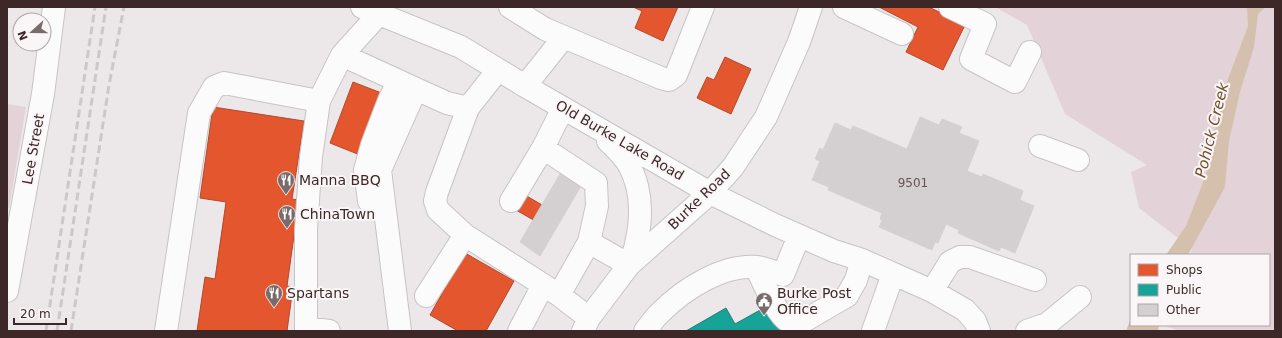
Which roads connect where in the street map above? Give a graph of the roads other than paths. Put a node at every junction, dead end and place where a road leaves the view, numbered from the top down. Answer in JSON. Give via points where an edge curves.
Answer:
{"nodes":[{"id":1,"x":54,"y":7,"type":"edge"},
{"id":2,"x":510,"y":7,"type":"edge"},
{"id":3,"x":704,"y":7,"type":"edge"},
{"id":4,"x":810,"y":7,"type":"edge"},
{"id":5,"x":950,"y":7,"type":"edge"},
{"id":6,"x":374,"y":9,"type":"edge"},
{"id":7,"x":853,"y":9,"type":"edge"},
{"id":8,"x":902,"y":34,"type":"dead end"},
{"id":9,"x":564,"y":37,"type":"junction"},
{"id":10,"x":1030,"y":52,"type":"dead end"},
{"id":11,"x":342,"y":55,"type":"junction"},
{"id":12,"x":498,"y":70,"type":"junction"},
{"id":13,"x":408,"y":85,"type":"junction"},
{"id":14,"x":525,"y":86,"type":"junction"},
{"id":15,"x":319,"y":101,"type":"junction"},
{"id":16,"x":468,"y":108,"type":"junction"},
{"id":17,"x":563,"y":108,"type":"junction"},
{"id":18,"x":594,"y":126,"type":"junction"},
{"id":19,"x":1040,"y":146,"type":"dead end"},
{"id":20,"x":543,"y":148,"type":"junction"},
{"id":21,"x":1078,"y":160,"type":"dead end"},
{"id":22,"x":710,"y":193,"type":"junction"},
{"id":23,"x":511,"y":201,"type":"dead end"},
{"id":24,"x":14,"y":214,"type":"edge"},
{"id":25,"x":465,"y":235,"type":"junction"},
{"id":26,"x":799,"y":236,"type":"junction"},
{"id":27,"x":589,"y":242,"type":"junction"},
{"id":28,"x":862,"y":260,"type":"junction"},
{"id":29,"x":629,"y":265,"type":"junction"},
{"id":30,"x":756,"y":267,"type":"junction"},
{"id":31,"x":893,"y":274,"type":"junction"},
{"id":32,"x":380,"y":277,"type":"dead end"},
{"id":33,"x":1035,"y":280,"type":"dead end"},
{"id":34,"x":551,"y":290,"type":"junction"},
{"id":35,"x":7,"y":291,"type":"edge"},
{"id":36,"x":932,"y":291,"type":"junction"},
{"id":37,"x":426,"y":296,"type":"dead end"},
{"id":38,"x":1080,"y":297,"type":"dead end"},
{"id":39,"x":586,"y":324,"type":"edge"},
{"id":40,"x":306,"y":330,"type":"edge"},
{"id":41,"x":166,"y":331,"type":"edge"},
{"id":42,"x":329,"y":331,"type":"edge"},
{"id":43,"x":400,"y":331,"type":"edge"},
{"id":44,"x":518,"y":331,"type":"edge"},
{"id":45,"x":645,"y":331,"type":"edge"},
{"id":46,"x":873,"y":331,"type":"edge"},
{"id":47,"x":979,"y":331,"type":"edge"},
{"id":48,"x":1027,"y":331,"type":"edge"}],
"edges":[{"from":1,"to":24,"type":"street","name":"Lee Street","via":[[43,94]]},
{"from":2,"to":9,"type":"street","via":[[545,29]]},
{"from":3,"to":9,"type":"street","via":[[676,75],[669,80]]},
{"from":4,"to":22,"type":"street","name":"Burke Road","via":[[799,42],[766,117],[733,167]]},
{"from":5,"to":10,"type":"street","via":[[985,24],[971,58],[1015,82]]},
{"from":6,"to":11,"type":"street"},
{"from":6,"to":12,"type":"street","name":"Old Burke Lake Road","via":[[461,47]]},
{"from":7,"to":8,"type":"street"},
{"from":9,"to":14,"type":"street"},
{"from":11,"to":13,"type":"street"},
{"from":11,"to":15,"type":"street"},
{"from":12,"to":14,"type":"street","name":"Old Burke Lake Road"},
{"from":12,"to":16,"type":"street"},
{"from":13,"to":16,"type":"street","via":[[447,103]]},
{"from":13,"to":32,"type":"street","via":[[383,116],[365,170]]},
{"from":13,"to":43,"type":"street","via":[[380,170]]},
{"from":14,"to":17,"type":"street","name":"Old Burke Lake Road"},
{"from":15,"to":40,"type":"street","via":[[311,157],[306,229]]},
{"from":15,"to":41,"type":"street","via":[[224,83],[214,86],[199,113]]},
{"from":16,"to":25,"type":"street","via":[[448,158],[435,201],[438,210]]},
{"from":17,"to":18,"type":"street","name":"Old Burke Lake Road"},
{"from":17,"to":20,"type":"street"},
{"from":18,"to":22,"type":"street","name":"Old Burke Lake Road"},
{"from":18,"to":29,"type":"street","via":[[628,164],[640,196],[636,245]]},
{"from":19,"to":21,"type":"street"},
{"from":20,"to":23,"type":"street"},
{"from":20,"to":27,"type":"street","via":[[596,183],[597,206]]},
{"from":22,"to":26,"type":"street","name":"Old Burke Lake Road"},
{"from":22,"to":29,"type":"street","name":"Burke Road"},
{"from":24,"to":35,"type":"street","name":"Lee Street"},
{"from":25,"to":34,"type":"street"},
{"from":25,"to":37,"type":"street"},
{"from":26,"to":28,"type":"street","name":"Old Burke Lake Road"},
{"from":26,"to":30,"type":"street","via":[[783,275]]},
{"from":27,"to":29,"type":"street"},
{"from":27,"to":34,"type":"street"},
{"from":28,"to":30,"type":"street","via":[[848,296],[804,321],[797,322],[788,321],[777,309]]},
{"from":28,"to":31,"type":"street","name":"Old Burke Lake Road"},
{"from":29,"to":39,"type":"street","name":"Burke Road"},
{"from":30,"to":45,"type":"street","via":[[736,268],[719,273],[688,289],[660,312]]},
{"from":31,"to":36,"type":"street","name":"Old Burke Lake Road"},
{"from":31,"to":46,"type":"street"},
{"from":33,"to":36,"type":"street","via":[[970,257],[960,257],[950,262]]},
{"from":34,"to":39,"type":"street"},
{"from":34,"to":44,"type":"street"},
{"from":36,"to":47,"type":"street","name":"Old Burke Lake Road","via":[[965,310],[975,321]]},
{"from":38,"to":48,"type":"street","via":[[1046,324]]},
{"from":40,"to":42,"type":"street"}]}
